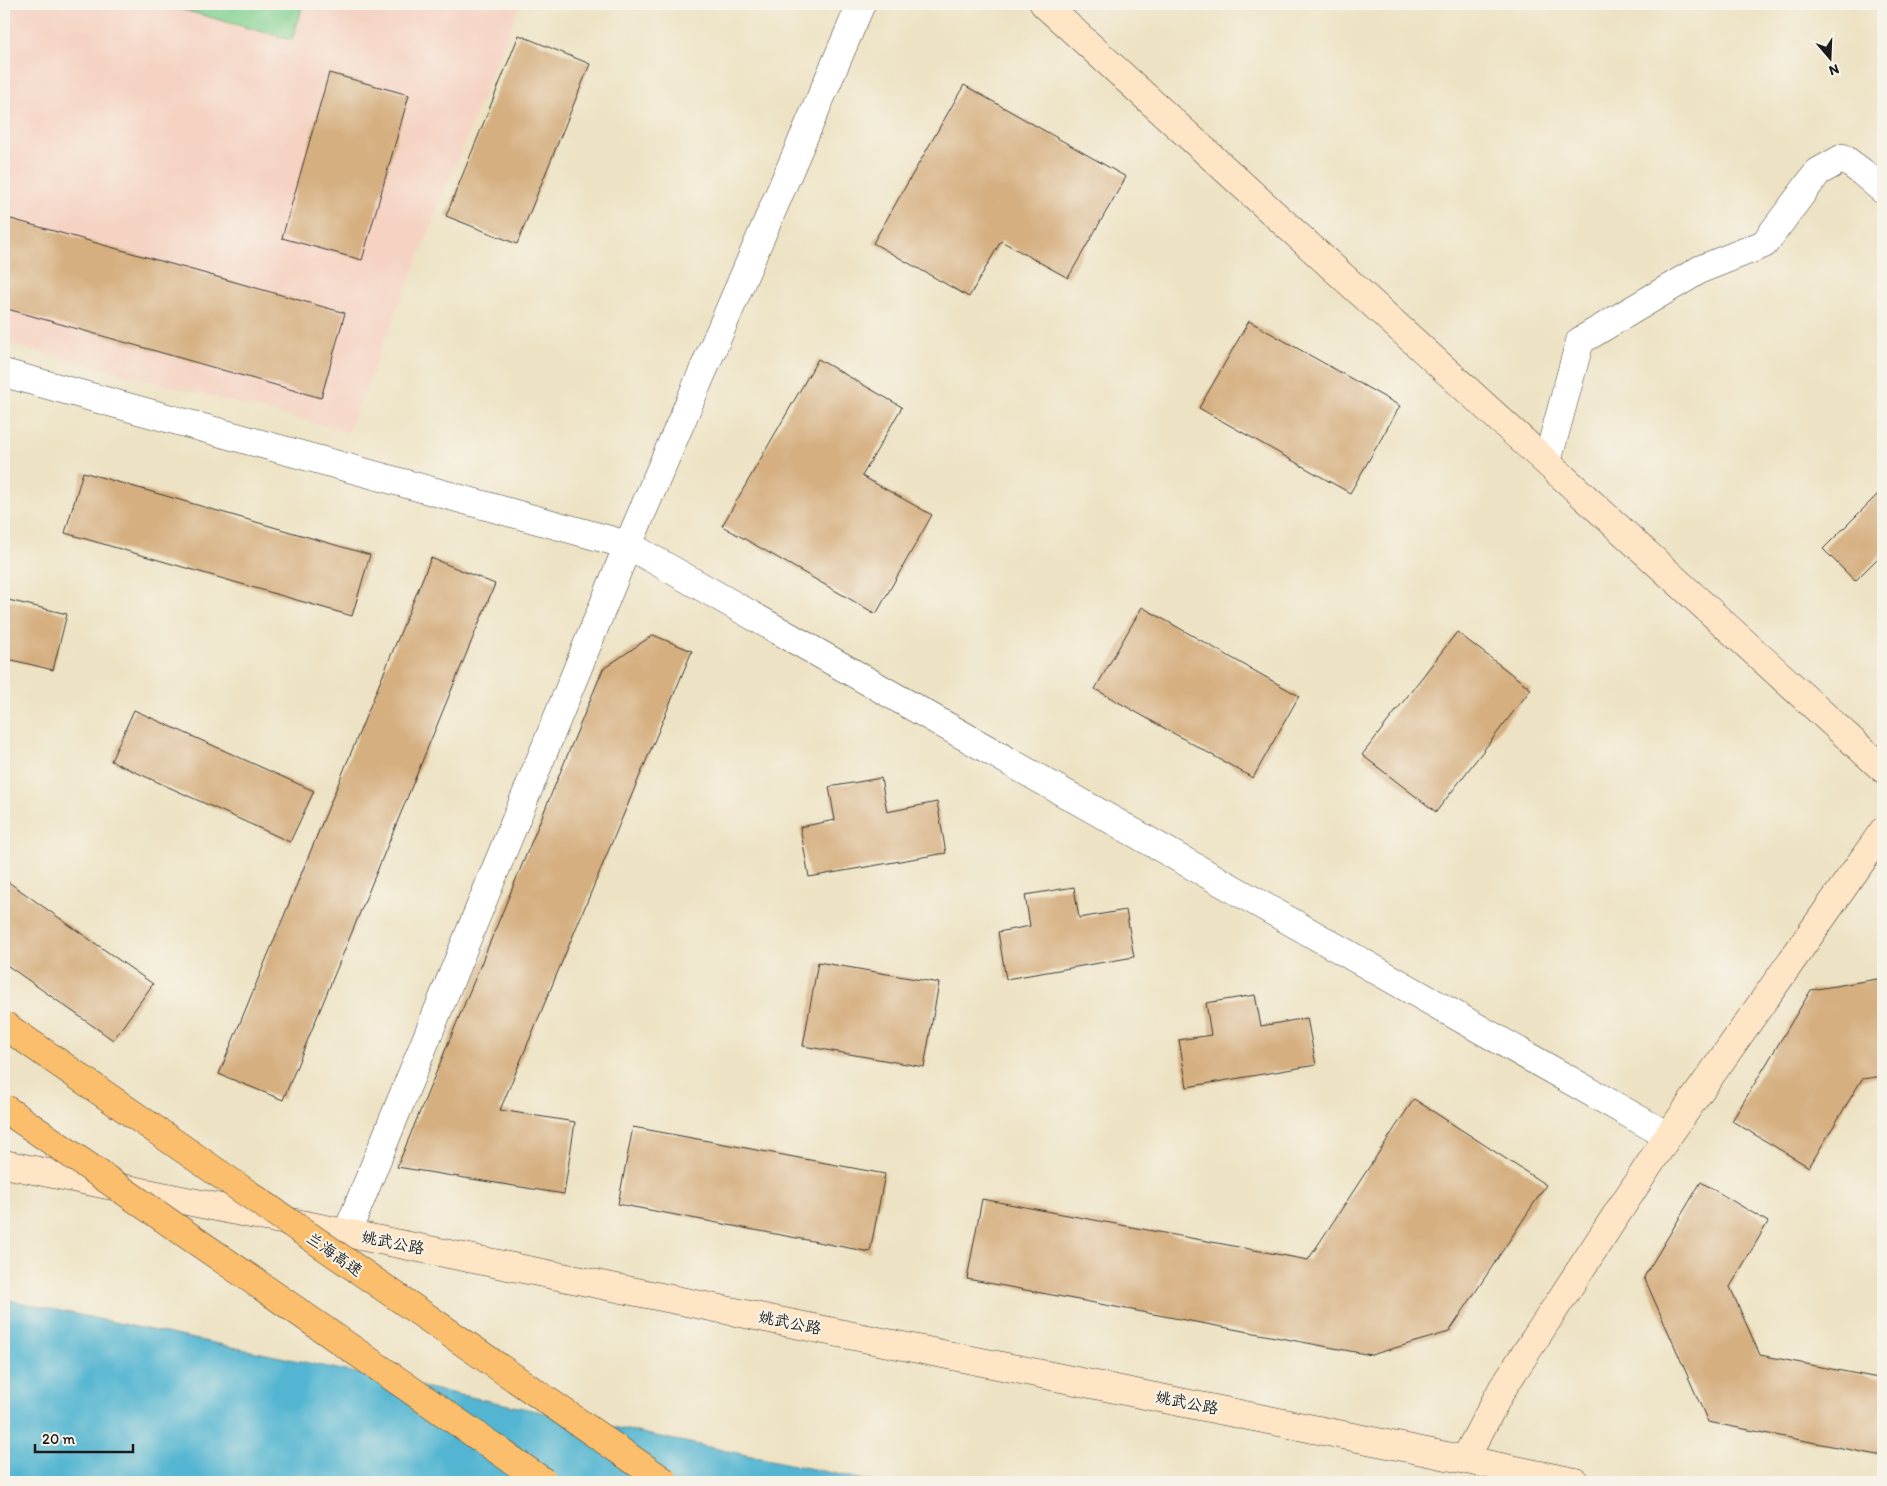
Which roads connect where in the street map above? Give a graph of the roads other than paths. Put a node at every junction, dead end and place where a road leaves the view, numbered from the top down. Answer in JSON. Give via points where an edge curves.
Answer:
{"nodes":[{"id":1,"x":861,"y":4,"type":"edge"},
{"id":2,"x":1044,"y":4,"type":"edge"},
{"id":3,"x":1883,"y":190,"type":"edge"},
{"id":4,"x":4,"y":373,"type":"edge"},
{"id":5,"x":1547,"y":462,"type":"junction"},
{"id":6,"x":628,"y":545,"type":"junction"},
{"id":7,"x":1883,"y":769,"type":"edge"},
{"id":8,"x":1883,"y":831,"type":"edge"},
{"id":9,"x":4,"y":1025,"type":"edge"},
{"id":10,"x":4,"y":1108,"type":"edge"},
{"id":11,"x":1668,"y":1136,"type":"junction"},
{"id":12,"x":4,"y":1164,"type":"edge"},
{"id":13,"x":347,"y":1233,"type":"junction"},
{"id":14,"x":1465,"y":1459,"type":"junction"},
{"id":15,"x":544,"y":1482,"type":"edge"},
{"id":16,"x":665,"y":1482,"type":"edge"},
{"id":17,"x":1575,"y":1482,"type":"edge"}],
"edges":[{"from":1,"to":6,"type":"street"},
{"from":2,"to":5,"type":"street"},
{"from":3,"to":5,"type":"street","via":[[1843,158],[1818,172],[1764,244],[1701,269],[1580,341]]},
{"from":4,"to":6,"type":"street"},
{"from":5,"to":7,"type":"street"},
{"from":6,"to":11,"type":"street"},
{"from":6,"to":13,"type":"street"},
{"from":8,"to":11,"type":"street"},
{"from":9,"to":16,"type":"highway","name":"兰海高速","bridge":true},
{"from":10,"to":15,"type":"highway","bridge":true},
{"from":11,"to":14,"type":"street","via":[[1502,1389]]},
{"from":12,"to":13,"type":"street","name":"姚武公路"},
{"from":13,"to":14,"type":"street","name":"姚武公路"},
{"from":14,"to":17,"type":"street","name":"姚武公路"}]}
